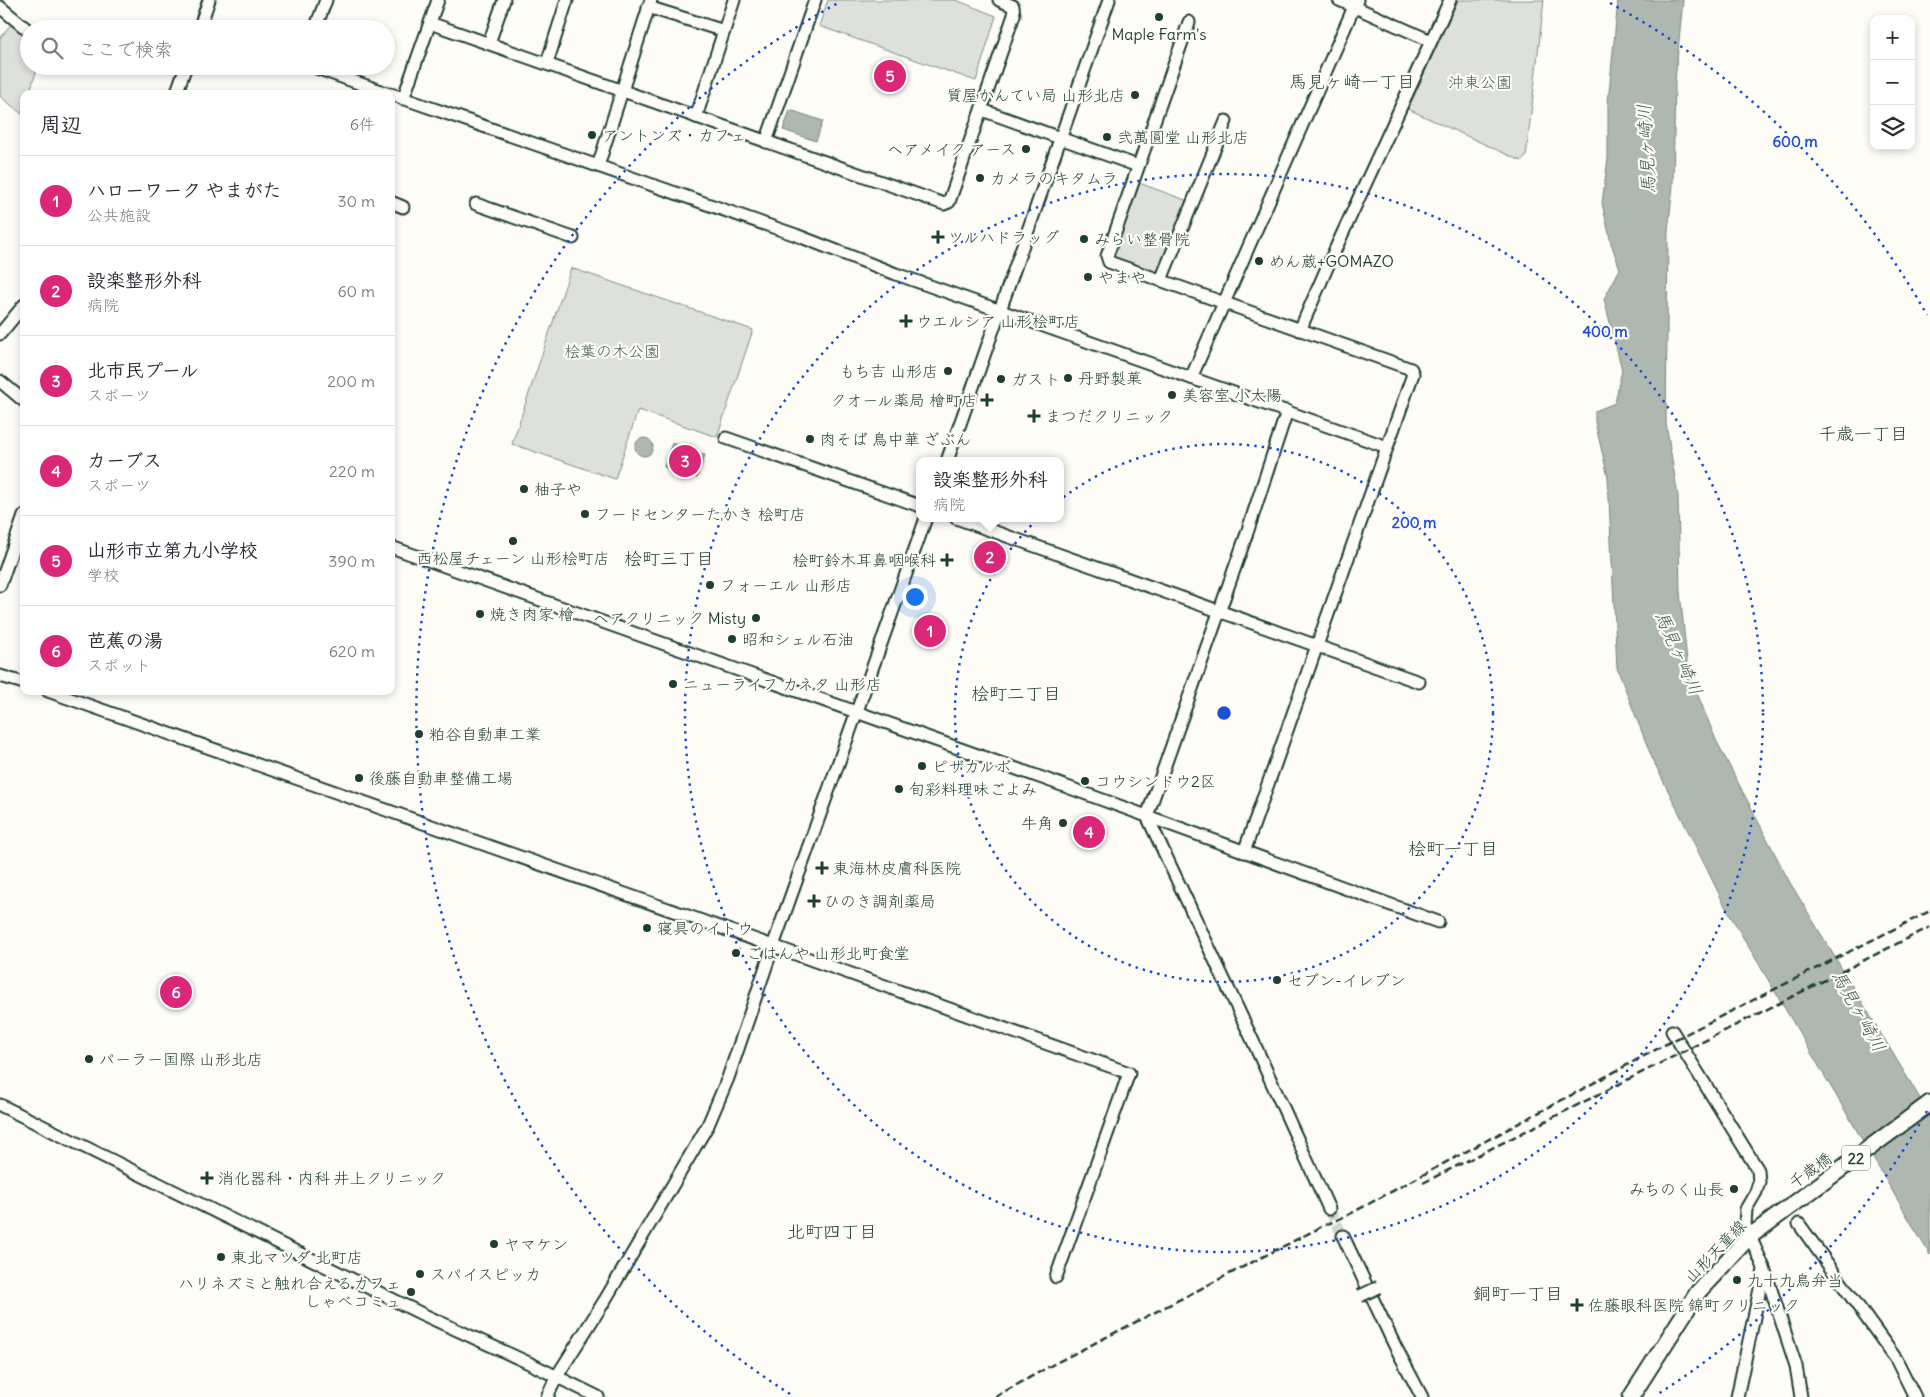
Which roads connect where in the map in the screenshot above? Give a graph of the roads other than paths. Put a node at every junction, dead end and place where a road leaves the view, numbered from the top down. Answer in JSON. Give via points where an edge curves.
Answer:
{"nodes":[{"id":1,"x":209,"y":0,"type":"edge"},
{"id":2,"x":326,"y":0,"type":"edge"},
{"id":3,"x":438,"y":0,"type":"edge"},
{"id":4,"x":504,"y":0,"type":"edge"},
{"id":5,"x":567,"y":0,"type":"edge"},
{"id":6,"x":734,"y":0,"type":"edge"},
{"id":7,"x":815,"y":0,"type":"edge"},
{"id":8,"x":999,"y":0,"type":"edge"},
{"id":9,"x":1109,"y":0,"type":"edge"},
{"id":10,"x":1339,"y":0,"type":"edge"},
{"id":11,"x":1450,"y":0,"type":"edge"},
{"id":12,"x":1017,"y":3,"type":"edge"},
{"id":13,"x":1356,"y":3,"type":"edge"},
{"id":14,"x":649,"y":4,"type":"edge"},
{"id":15,"x":0,"y":7,"type":"edge"},
{"id":16,"x":204,"y":20,"type":"edge"},
{"id":17,"x":318,"y":20,"type":"edge"},
{"id":18,"x":430,"y":22,"type":"junction"},
{"id":19,"x":1189,"y":22,"type":"dead end"},
{"id":20,"x":20,"y":24,"type":"edge"},
{"id":21,"x":724,"y":31,"type":"junction"},
{"id":22,"x":1431,"y":41,"type":"junction"},
{"id":23,"x":489,"y":43,"type":"junction"},
{"id":24,"x":547,"y":63,"type":"junction"},
{"id":25,"x":183,"y":75,"type":"edge"},
{"id":26,"x":336,"y":75,"type":"edge"},
{"id":27,"x":177,"y":90,"type":"edge"},
{"id":28,"x":379,"y":90,"type":"edge"},
{"id":29,"x":622,"y":91,"type":"junction"},
{"id":30,"x":395,"y":96,"type":"edge"},
{"id":31,"x":403,"y":98,"type":"junction"},
{"id":32,"x":982,"y":110,"type":"junction"},
{"id":33,"x":696,"y":117,"type":"junction"},
{"id":34,"x":1226,"y":121,"type":"dead end"},
{"id":35,"x":1060,"y":138,"type":"junction"},
{"id":36,"x":766,"y":142,"type":"junction"},
{"id":37,"x":598,"y":166,"type":"junction"},
{"id":38,"x":1138,"y":166,"type":"junction"},
{"id":39,"x":395,"y":203,"type":"edge"},
{"id":40,"x":476,"y":204,"type":"dead end"},
{"id":41,"x":403,"y":206,"type":"dead end"},
{"id":42,"x":573,"y":238,"type":"dead end"},
{"id":43,"x":1161,"y":280,"type":"junction"},
{"id":44,"x":1223,"y":302,"type":"junction"},
{"id":45,"x":20,"y":309,"type":"edge"},
{"id":46,"x":999,"y":311,"type":"junction"},
{"id":47,"x":1300,"y":330,"type":"junction"},
{"id":48,"x":0,"y":334,"type":"edge"},
{"id":49,"x":1191,"y":378,"type":"junction"},
{"id":50,"x":0,"y":382,"type":"edge"},
{"id":51,"x":20,"y":398,"type":"edge"},
{"id":52,"x":1287,"y":412,"type":"junction"},
{"id":53,"x":726,"y":438,"type":"dead end"},
{"id":54,"x":1387,"y":447,"type":"junction"},
{"id":55,"x":948,"y":457,"type":"edge"},
{"id":56,"x":916,"y":505,"type":"edge"},
{"id":57,"x":925,"y":522,"type":"edge"},
{"id":58,"x":967,"y":522,"type":"edge"},
{"id":59,"x":20,"y":528,"type":"edge"},
{"id":60,"x":395,"y":548,"type":"edge"},
{"id":61,"x":0,"y":585,"type":"edge"},
{"id":62,"x":1219,"y":610,"type":"junction"},
{"id":63,"x":1317,"y":645,"type":"junction"},
{"id":64,"x":0,"y":676,"type":"edge"},
{"id":65,"x":20,"y":682,"type":"edge"},
{"id":66,"x":1419,"y":682,"type":"dead end"},
{"id":67,"x":59,"y":695,"type":"edge"},
{"id":68,"x":858,"y":712,"type":"junction"},
{"id":69,"x":1147,"y":816,"type":"junction"},
{"id":70,"x":1244,"y":852,"type":"junction"},
{"id":71,"x":1438,"y":922,"type":"dead end"},
{"id":72,"x":772,"y":946,"type":"junction"},
{"id":73,"x":1672,"y":1031,"type":"dead end"},
{"id":74,"x":1930,"y":1103,"type":"edge"},
{"id":75,"x":0,"y":1105,"type":"edge"},
{"id":76,"x":1329,"y":1209,"type":"tunnel mouth"},
{"id":77,"x":1782,"y":1212,"type":"joint"},
{"id":78,"x":1799,"y":1224,"type":"dead end"},
{"id":79,"x":1343,"y":1236,"type":"tunnel mouth"},
{"id":80,"x":1749,"y":1237,"type":"junction"},
{"id":81,"x":1764,"y":1268,"type":"junction"},
{"id":82,"x":1056,"y":1277,"type":"dead end"},
{"id":83,"x":1379,"y":1287,"type":"dead end"},
{"id":84,"x":1360,"y":1296,"type":"dead end"},
{"id":85,"x":557,"y":1376,"type":"junction"},
{"id":86,"x":547,"y":1397,"type":"edge"},
{"id":87,"x":598,"y":1397,"type":"edge"},
{"id":88,"x":1422,"y":1397,"type":"edge"},
{"id":89,"x":1631,"y":1397,"type":"edge"},
{"id":90,"x":1736,"y":1397,"type":"edge"},
{"id":91,"x":1801,"y":1397,"type":"edge"},
{"id":92,"x":1915,"y":1397,"type":"edge"}],
"edges":[{"from":1,"to":16,"type":"street"},
{"from":2,"to":17,"type":"street"},
{"from":3,"to":18,"type":"street"},
{"from":4,"to":23,"type":"street"},
{"from":5,"to":24,"type":"street"},
{"from":6,"to":21,"type":"street"},
{"from":7,"to":36,"type":"street"},
{"from":8,"to":12,"type":"street"},
{"from":9,"to":35,"type":"street"},
{"from":10,"to":13,"type":"street"},
{"from":11,"to":22,"type":"street"},
{"from":12,"to":32,"type":"street"},
{"from":13,"to":22,"type":"street"},
{"from":13,"to":44,"type":"street"},
{"from":14,"to":21,"type":"street"},
{"from":14,"to":29,"type":"street"},
{"from":15,"to":20,"type":"street"},
{"from":18,"to":23,"type":"street"},
{"from":18,"to":31,"type":"street"},
{"from":19,"to":38,"type":"street"},
{"from":21,"to":33,"type":"street"},
{"from":22,"to":47,"type":"street"},
{"from":23,"to":24,"type":"street"},
{"from":24,"to":29,"type":"street"},
{"from":25,"to":27,"type":"street"},
{"from":26,"to":28,"type":"street"},
{"from":29,"to":33,"type":"street"},
{"from":29,"to":37,"type":"street"},
{"from":30,"to":31,"type":"street"},
{"from":31,"to":37,"type":"street"},
{"from":32,"to":35,"type":"street"},
{"from":32,"to":36,"type":"street","via":[[948,202],[944,204]]},
{"from":33,"to":36,"type":"street"},
{"from":34,"to":43,"type":"street"},
{"from":35,"to":38,"type":"street"},
{"from":35,"to":46,"type":"street"},
{"from":37,"to":46,"type":"street"},
{"from":38,"to":43,"type":"street","via":[[1107,256],[1110,262]]},
{"from":39,"to":41,"type":"street"},
{"from":40,"to":42,"type":"street"},
{"from":43,"to":44,"type":"street"},
{"from":44,"to":47,"type":"street"},
{"from":44,"to":49,"type":"street"},
{"from":45,"to":48,"type":"street"},
{"from":46,"to":49,"type":"street"},
{"from":46,"to":55,"type":"street"},
{"from":47,"to":54,"type":"street","via":[[1411,369],[1413,374]]},
{"from":49,"to":52,"type":"street"},
{"from":50,"to":51,"type":"street"},
{"from":52,"to":54,"type":"street"},
{"from":52,"to":62,"type":"street"},
{"from":53,"to":56,"type":"street"},
{"from":54,"to":63,"type":"street"},
{"from":57,"to":68,"type":"street"},
{"from":58,"to":62,"type":"street"},
{"from":59,"to":61,"type":"street"},
{"from":60,"to":68,"type":"street"},
{"from":62,"to":63,"type":"street"},
{"from":62,"to":69,"type":"street"},
{"from":63,"to":66,"type":"street"},
{"from":63,"to":70,"type":"street"},
{"from":64,"to":65,"type":"street"},
{"from":67,"to":72,"type":"street"},
{"from":68,"to":69,"type":"street"},
{"from":68,"to":72,"type":"street"},
{"from":69,"to":70,"type":"street"},
{"from":69,"to":76,"type":"street"},
{"from":70,"to":71,"type":"street"},
{"from":72,"to":82,"type":"street","via":[[1129,1073]]},
{"from":72,"to":85,"type":"street","via":[[728,1078],[708,1125]]},
{"from":73,"to":80,"type":"street","via":[[1758,1170],[1759,1182],[1746,1210]]},
{"from":74,"to":77,"type":"main road","name":"千歳橋","number":"22"},
{"from":75,"to":85,"type":"street","via":[[422,1314]]},
{"from":77,"to":80,"type":"main road","name":"山形天童線","number":"22"},
{"from":78,"to":92,"type":"street","via":[[1896,1359]]},
{"from":79,"to":88,"type":"street"},
{"from":80,"to":81,"type":"street"},
{"from":80,"to":89,"type":"main road","name":"山形天童線","number":"22","via":[[1698,1292]]},
{"from":81,"to":90,"type":"street"},
{"from":81,"to":91,"type":"street","via":[[1796,1366]]},
{"from":83,"to":84,"type":"street","bridge":true},
{"from":85,"to":86,"type":"street"},
{"from":85,"to":87,"type":"street"}]}
